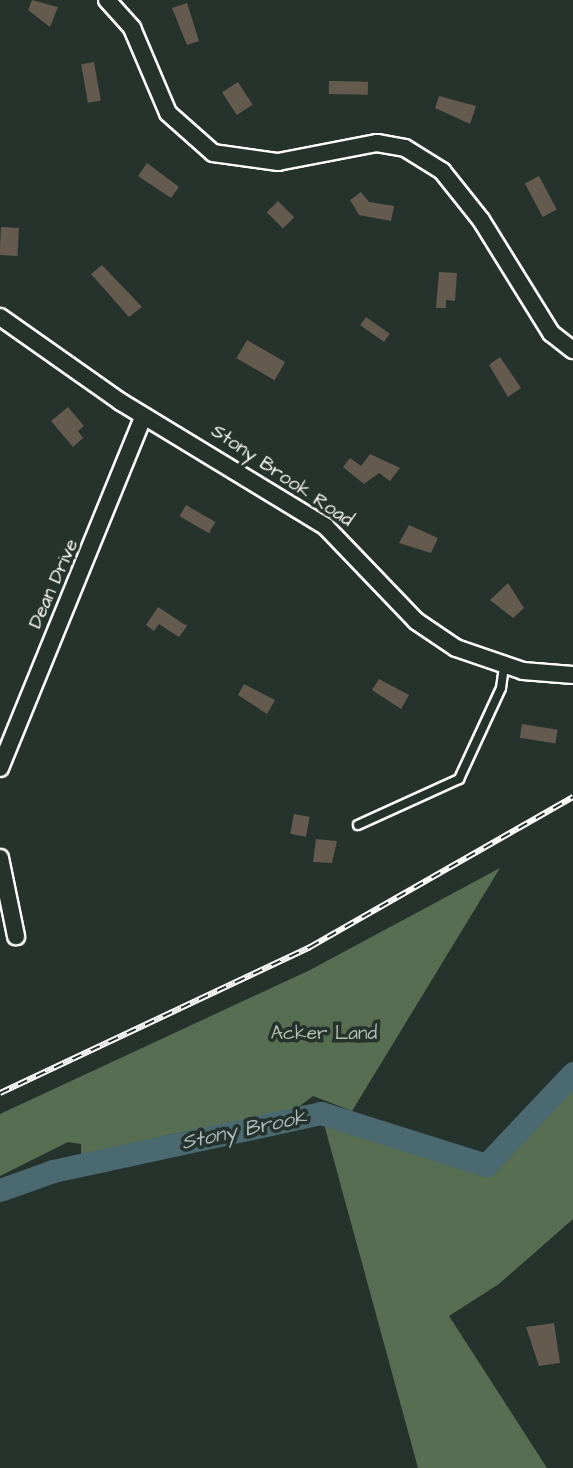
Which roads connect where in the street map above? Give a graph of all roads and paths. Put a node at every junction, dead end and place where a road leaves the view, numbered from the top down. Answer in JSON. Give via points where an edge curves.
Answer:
{"nodes":[{"id":1,"x":107,"y":0,"type":"edge"},
{"id":2,"x":0,"y":317,"type":"edge"},
{"id":3,"x":573,"y":350,"type":"edge"},
{"id":4,"x":144,"y":416,"type":"junction"},
{"id":5,"x":504,"y":666,"type":"junction"},
{"id":6,"x":573,"y":675,"type":"edge"},
{"id":7,"x":0,"y":768,"type":"edge"},
{"id":8,"x":358,"y":825,"type":"dead end"},
{"id":9,"x":0,"y":858,"type":"edge"},
{"id":10,"x":16,"y":936,"type":"dead end"}],
"edges":[{"from":1,"to":3,"type":"street","via":[[136,36],[168,113],[213,153],[278,162],[377,143],[405,148],[442,171],[481,220],[551,333]]},
{"from":2,"to":4,"type":"street","name":"Stony Brook Road"},
{"from":4,"to":5,"type":"street","name":"Stony Brook Road","via":[[325,526],[416,621],[479,660]]},
{"from":4,"to":7,"type":"street","name":"Dean Drive"},
{"from":5,"to":6,"type":"street","name":"Stony Brook Road"},
{"from":5,"to":8,"type":"lane","via":[[501,688],[459,779]]},
{"from":9,"to":10,"type":"street"}]}
